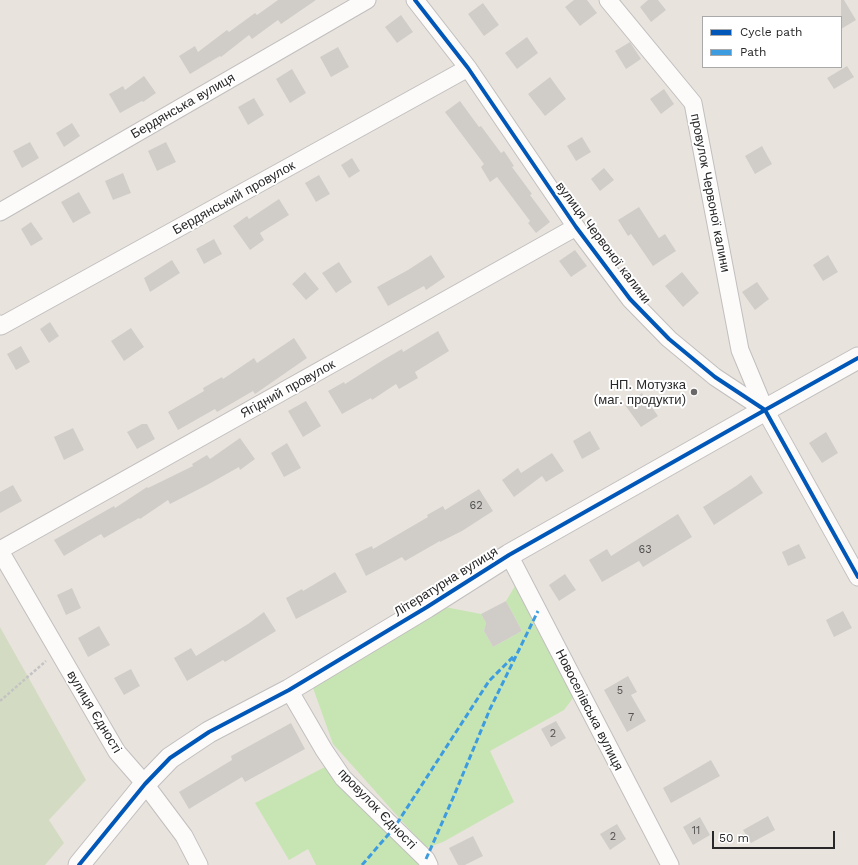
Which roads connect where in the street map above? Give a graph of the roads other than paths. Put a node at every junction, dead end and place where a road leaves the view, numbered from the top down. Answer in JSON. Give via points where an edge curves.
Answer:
{"nodes":[{"id":1,"x":367,"y":0,"type":"edge"},
{"id":2,"x":415,"y":0,"type":"edge"},
{"id":3,"x":608,"y":0,"type":"edge"},
{"id":4,"x":468,"y":68,"type":"junction"},
{"id":5,"x":0,"y":212,"type":"edge"},
{"id":6,"x":576,"y":227,"type":"junction"},
{"id":7,"x":0,"y":324,"type":"edge"},
{"id":8,"x":858,"y":358,"type":"edge"},
{"id":9,"x":765,"y":410,"type":"junction"},
{"id":10,"x":0,"y":551,"type":"edge"},
{"id":11,"x":509,"y":554,"type":"junction"},
{"id":12,"x":858,"y":577,"type":"edge"},
{"id":13,"x":289,"y":690,"type":"junction"},
{"id":14,"x":145,"y":784,"type":"junction"},
{"id":15,"x":79,"y":865,"type":"edge"},
{"id":16,"x":199,"y":865,"type":"edge"},
{"id":17,"x":429,"y":865,"type":"edge"},
{"id":18,"x":670,"y":865,"type":"edge"}],
"edges":[{"from":1,"to":5,"type":"street","name":"Бердянська вулиця"},
{"from":2,"to":4,"type":"street","name":"вулиця Червоної калини"},
{"from":3,"to":9,"type":"street","name":"провулок Червоної калини","via":[[693,103],[740,350]]},
{"from":4,"to":6,"type":"street","name":"вулиця Червоної калини"},
{"from":4,"to":7,"type":"street","name":"Бердянський провулок","via":[[1,326]]},
{"from":6,"to":9,"type":"street","name":"вулиця Червоної калини","via":[[630,299],[669,339],[715,377]]},
{"from":6,"to":10,"type":"street","name":"Ягідний провулок"},
{"from":8,"to":9,"type":"street","name":"Літературна вулиця"},
{"from":9,"to":11,"type":"street","name":"Літературна вулиця"},
{"from":9,"to":12,"type":"street","name":"вулиця Червоної калини"},
{"from":10,"to":14,"type":"street","name":"вулиця Єдності","via":[[117,752]]},
{"from":11,"to":13,"type":"street","name":"Літературна вулиця"},
{"from":11,"to":18,"type":"street","name":"Новоселівська вулиця"},
{"from":13,"to":14,"type":"street","name":"Літературна вулиця","via":[[209,732],[170,758]]},
{"from":13,"to":17,"type":"street","name":"провулок Єдності","via":[[343,778],[426,859]]},
{"from":14,"to":15,"type":"street","name":"Літературна вулиця"},
{"from":14,"to":16,"type":"street","name":"вулиця Єдності","via":[[184,836]]}]}
